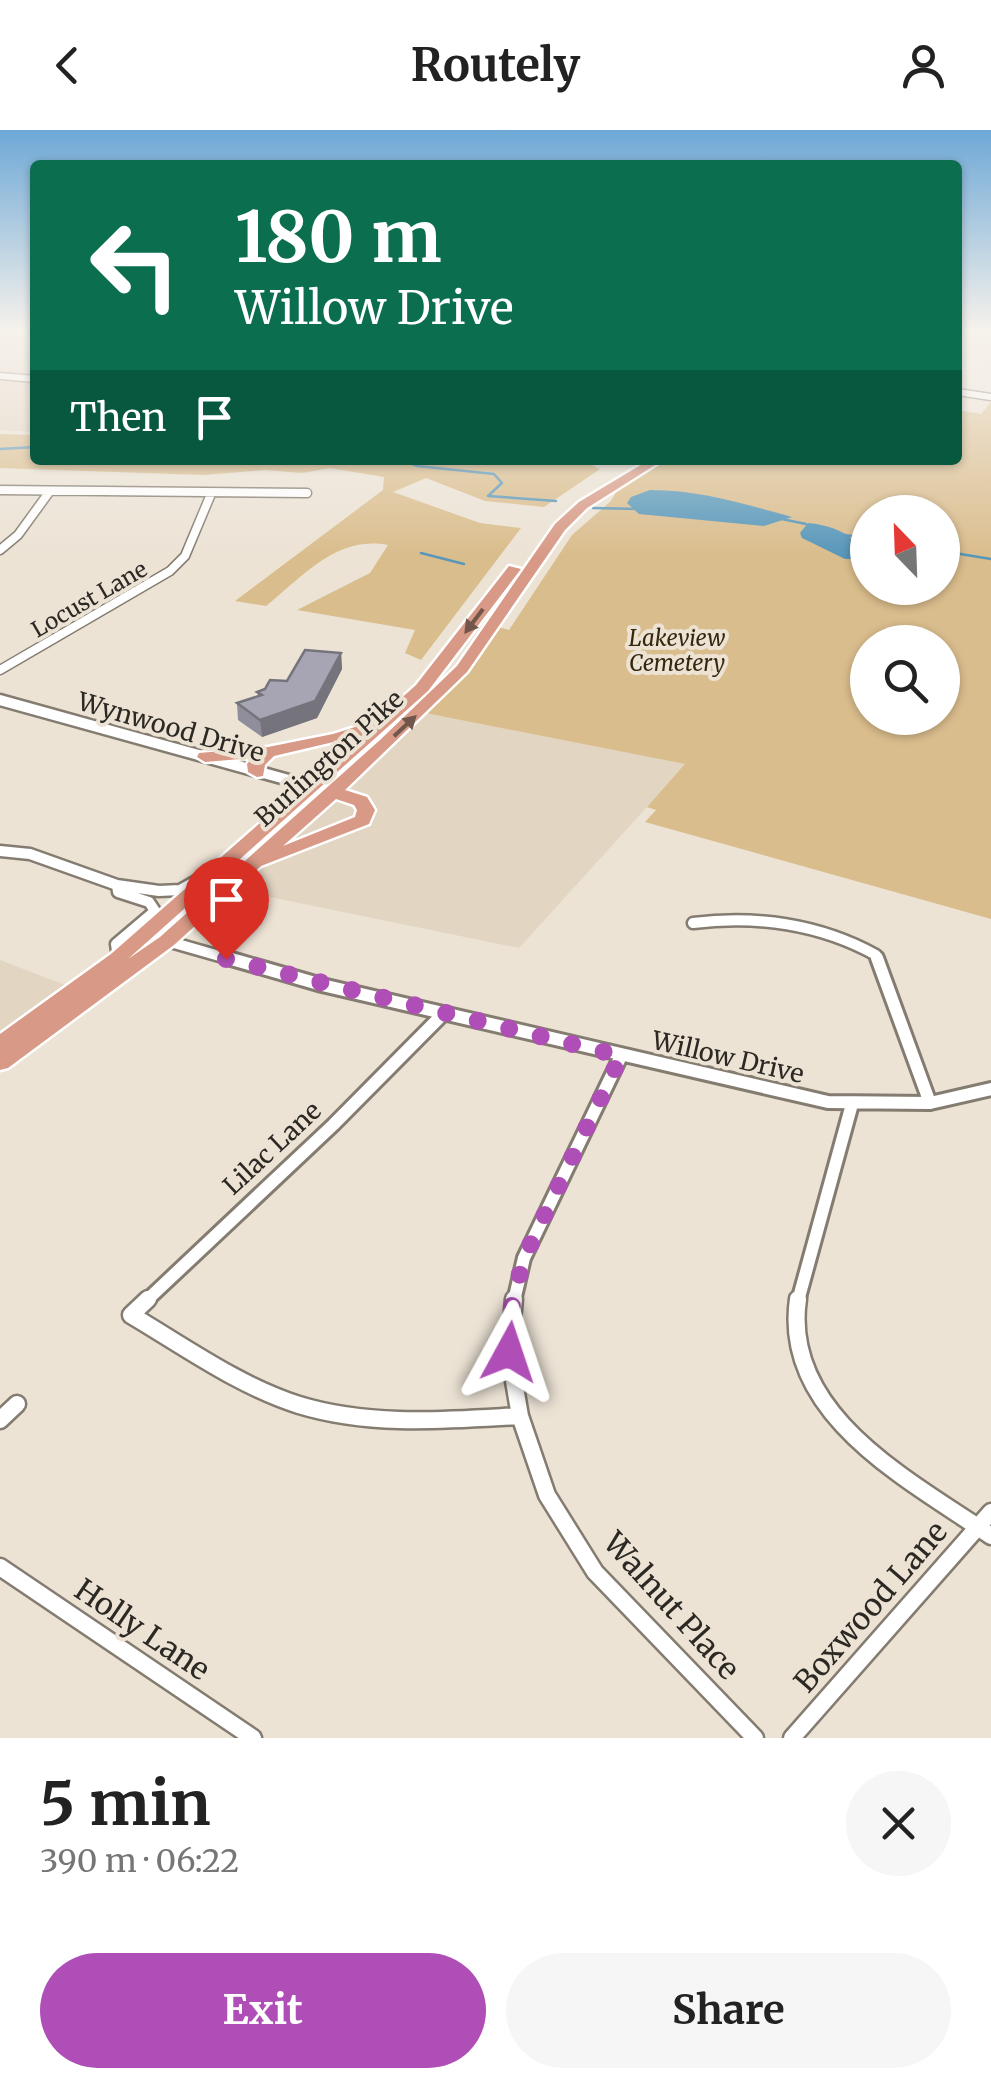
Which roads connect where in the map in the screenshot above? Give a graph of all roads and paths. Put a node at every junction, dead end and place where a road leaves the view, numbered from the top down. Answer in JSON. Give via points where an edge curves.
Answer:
{"nodes":[{"id":1,"x":635,"y":465,"type":"edge"},
{"id":2,"x":649,"y":465,"type":"edge"},
{"id":3,"x":0,"y":490,"type":"edge"},
{"id":4,"x":50,"y":491,"type":"junction"},
{"id":5,"x":307,"y":493,"type":"dead end"},
{"id":6,"x":211,"y":494,"type":"junction"},
{"id":7,"x":0,"y":550,"type":"edge"},
{"id":8,"x":0,"y":670,"type":"edge"},
{"id":9,"x":0,"y":700,"type":"edge"},
{"id":10,"x":390,"y":718,"type":"junction"},
{"id":11,"x":268,"y":752,"type":"junction"},
{"id":12,"x":205,"y":757,"type":"junction"},
{"id":13,"x":257,"y":772,"type":"junction"},
{"id":14,"x":323,"y":790,"type":"junction"},
{"id":15,"x":0,"y":851,"type":"edge"},
{"id":16,"x":252,"y":866,"type":"junction"},
{"id":17,"x":224,"y":867,"type":"junction"},
{"id":18,"x":117,"y":884,"type":"junction"},
{"id":19,"x":693,"y":922,"type":"dead end"},
{"id":20,"x":167,"y":941,"type":"junction"},
{"id":21,"x":118,"y":958,"type":"junction"},
{"id":22,"x":444,"y":1013,"type":"junction"},
{"id":23,"x":0,"y":1045,"type":"edge"},
{"id":24,"x":621,"y":1056,"type":"junction"},
{"id":25,"x":0,"y":1062,"type":"edge"},
{"id":26,"x":991,"y":1089,"type":"edge"},
{"id":27,"x":930,"y":1103,"type":"junction"},
{"id":28,"x":852,"y":1104,"type":"junction"},
{"id":29,"x":16,"y":1404,"type":"dead end"},
{"id":30,"x":520,"y":1416,"type":"junction"},
{"id":31,"x":0,"y":1420,"type":"edge"},
{"id":32,"x":987,"y":1525,"type":"edge"},
{"id":33,"x":0,"y":1567,"type":"edge"},
{"id":34,"x":253,"y":1738,"type":"edge"},
{"id":35,"x":755,"y":1738,"type":"edge"},
{"id":36,"x":792,"y":1738,"type":"edge"}],
"edges":[{"from":1,"to":10,"type":"highway","name":"Burlington Pike","one_way":true,"via":[[550,524],[440,666]]},
{"from":14,"to":2,"type":"highway","name":"Burlington Pike","one_way":true,"via":[[462,669],[560,527]]},
{"from":3,"to":4,"type":"street"},
{"from":4,"to":6,"type":"street"},
{"from":4,"to":7,"type":"street"},
{"from":5,"to":6,"type":"street"},
{"from":6,"to":8,"type":"street","name":"Locust Lane","via":[[185,556],[170,571]]},
{"from":9,"to":12,"type":"street","name":"Wynwood Drive"},
{"from":10,"to":11,"type":"highway","via":[[337,738]]},
{"from":10,"to":14,"type":"highway","name":"Burlington Pike"},
{"from":11,"to":12,"type":"highway"},
{"from":11,"to":13,"type":"highway"},
{"from":12,"to":13,"type":"street","name":"Wynwood Drive"},
{"from":13,"to":14,"type":"street","name":"Wynwood Drive"},
{"from":14,"to":16,"type":"highway","name":"Burlington Pike"},
{"from":14,"to":16,"type":"highway","via":[[361,801],[363,820]]},
{"from":14,"to":17,"type":"highway","name":"Burlington Pike"},
{"from":15,"to":18,"type":"street","via":[[30,854]]},
{"from":16,"to":20,"type":"highway","name":"Burlington Pike"},
{"from":17,"to":18,"type":"street","via":[[204,872],[181,891]]},
{"from":17,"to":21,"type":"highway","name":"Burlington Pike"},
{"from":18,"to":21,"type":"street","via":[[118,892],[149,902],[155,911],[116,944]]},
{"from":19,"to":27,"type":"street","via":[[740,920],[829,932],[876,955]]},
{"from":20,"to":22,"type":"street","name":"Willow Drive"},
{"from":20,"to":25,"type":"highway","name":"Burlington Pike"},
{"from":21,"to":23,"type":"highway","name":"Burlington Pike"},
{"from":22,"to":24,"type":"street","name":"Willow Drive"},
{"from":22,"to":30,"type":"street","name":"Lilac Lane","via":[[131,1314],[299,1405],[399,1422]]},
{"from":24,"to":28,"type":"street","name":"Willow Drive"},
{"from":24,"to":30,"type":"street","name":"Walnut Place","via":[[524,1258],[509,1352]]},
{"from":26,"to":27,"type":"street","name":"Willow Drive"},
{"from":27,"to":28,"type":"street","name":"Willow Drive"},
{"from":28,"to":32,"type":"street","via":[[797,1303],[800,1351],[811,1383],[848,1431],[884,1464]]},
{"from":29,"to":31,"type":"street"},
{"from":30,"to":35,"type":"street","name":"Walnut Place","via":[[548,1495],[595,1572]]},
{"from":32,"to":36,"type":"street","name":"Boxwood Lane"},
{"from":33,"to":34,"type":"street","name":"Holly Lane"}]}
